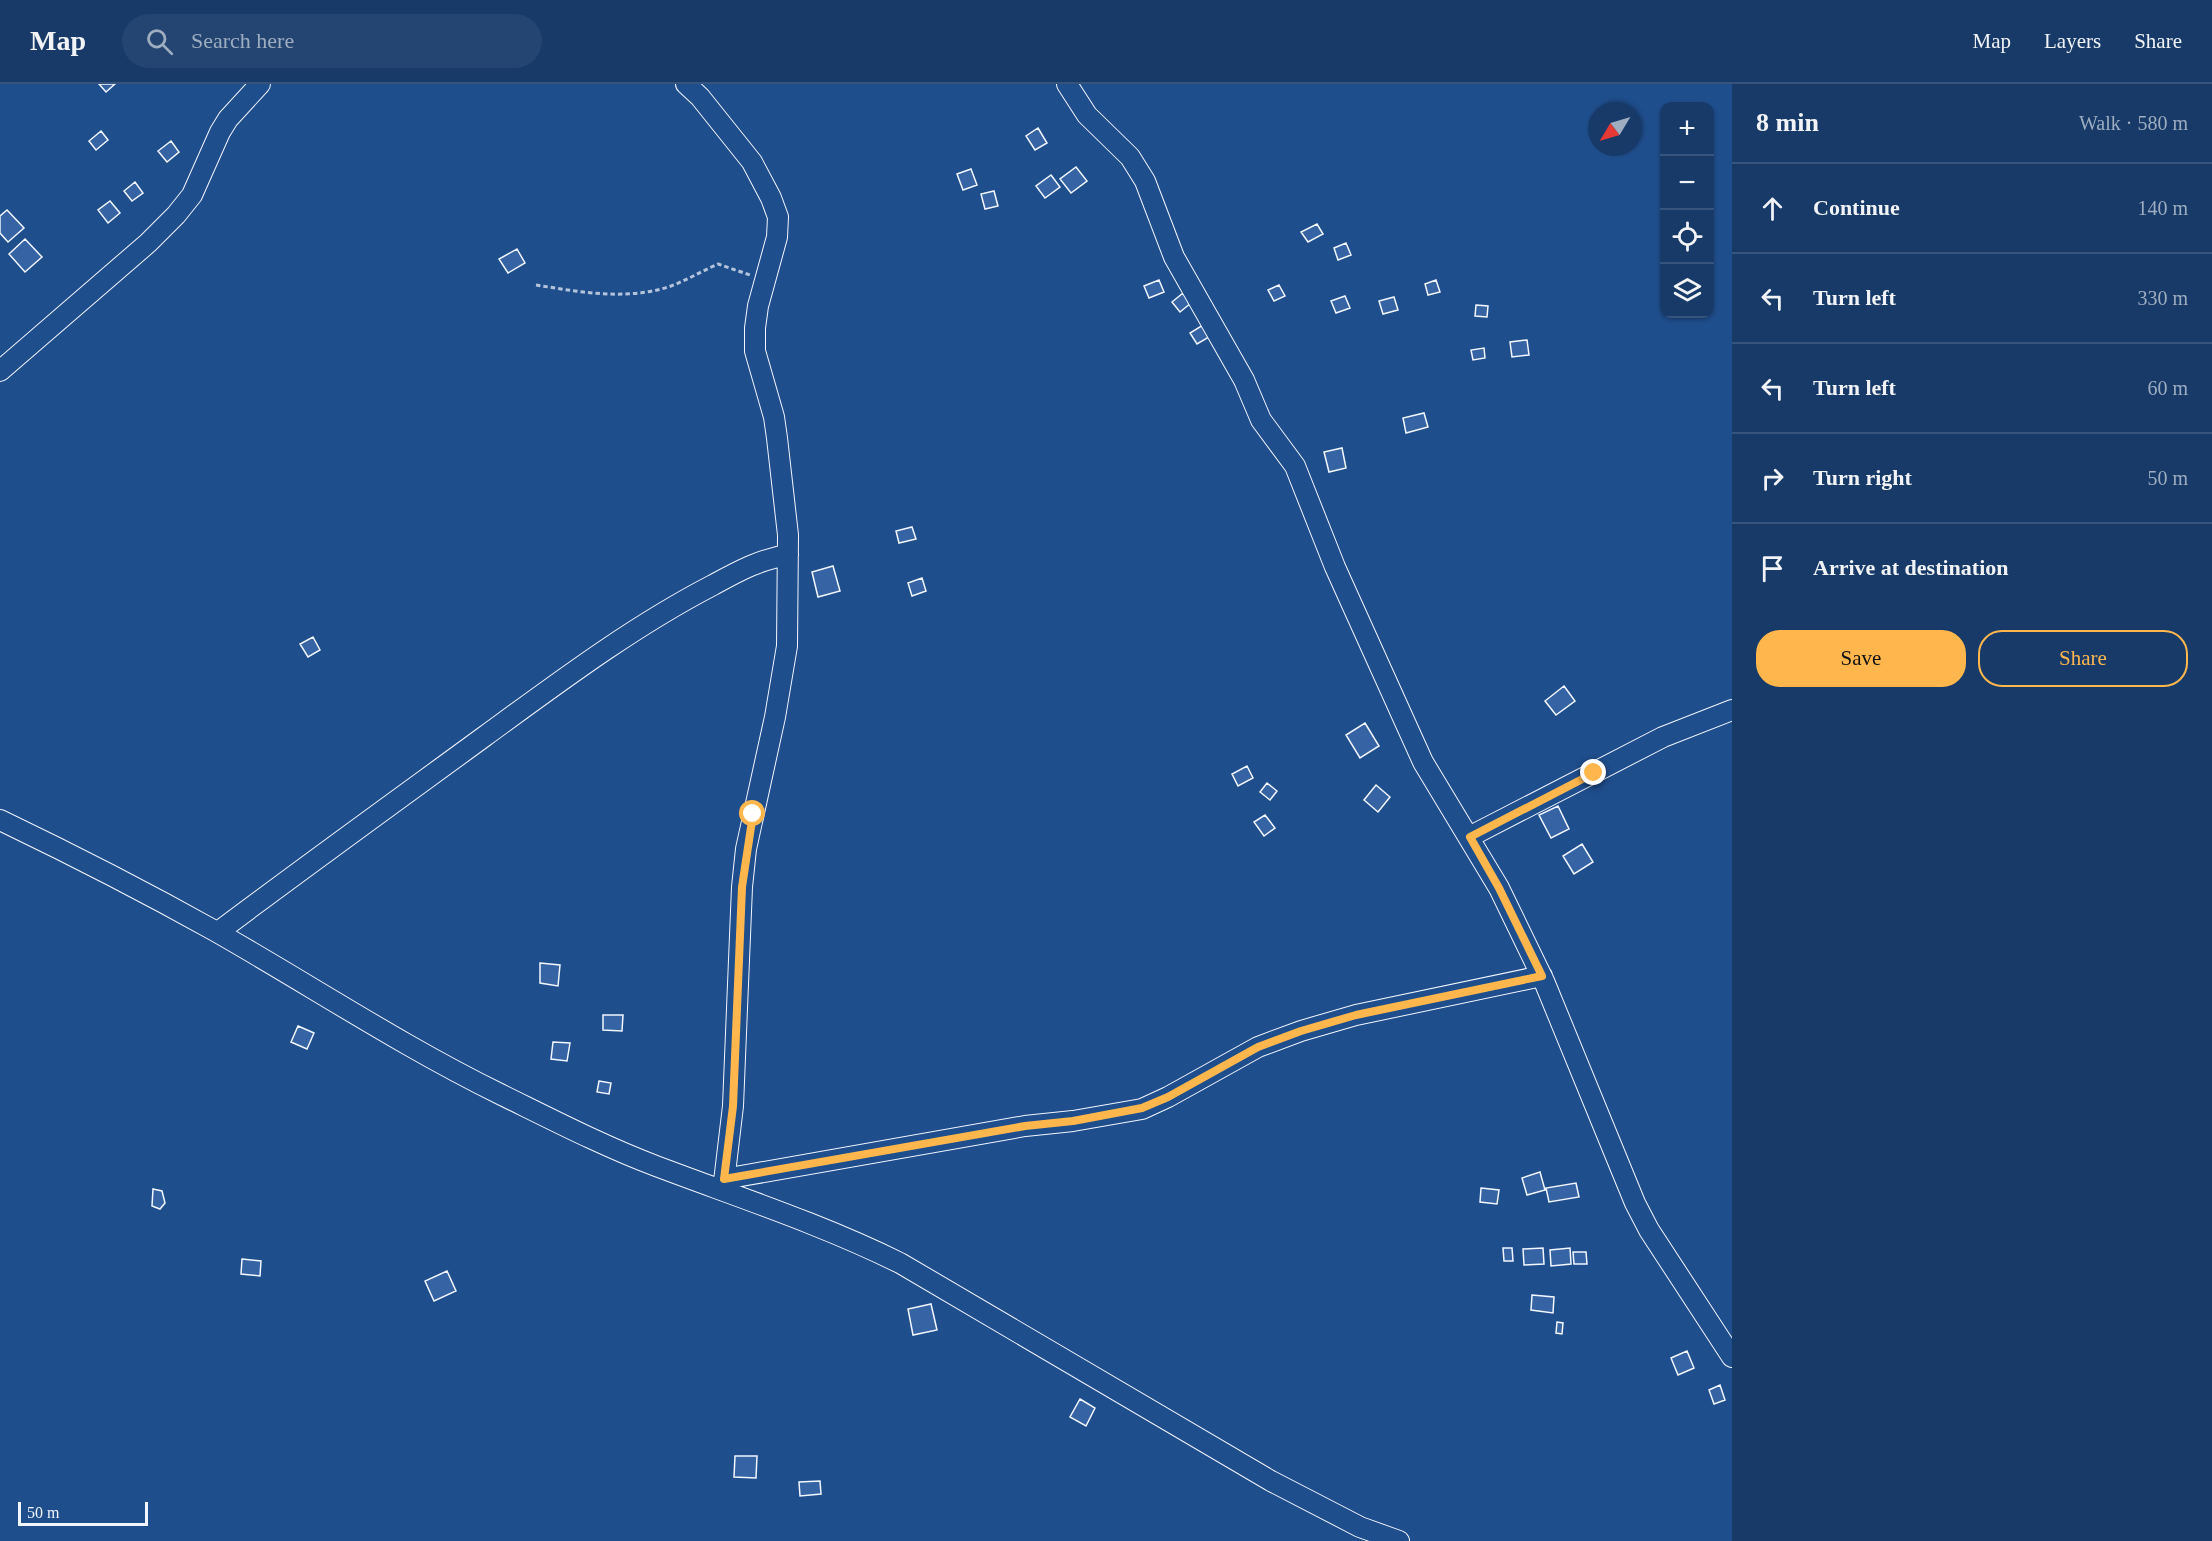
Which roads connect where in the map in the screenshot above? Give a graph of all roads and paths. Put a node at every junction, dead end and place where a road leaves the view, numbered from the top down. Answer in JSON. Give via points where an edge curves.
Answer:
{"nodes":[{"id":1,"x":260,"y":84,"type":"edge"},
{"id":2,"x":686,"y":84,"type":"edge"},
{"id":3,"x":1067,"y":84,"type":"edge"},
{"id":4,"x":766,"y":280,"type":"junction"},
{"id":5,"x":536,"y":285,"type":"dead end"},
{"id":6,"x":0,"y":371,"type":"edge"},
{"id":7,"x":788,"y":555,"type":"junction"},
{"id":8,"x":1732,"y":710,"type":"edge"},
{"id":9,"x":0,"y":820,"type":"edge"},
{"id":10,"x":1470,"y":837,"type":"junction"},
{"id":11,"x":218,"y":932,"type":"junction"},
{"id":12,"x":1542,"y":976,"type":"junction"},
{"id":13,"x":724,"y":1185,"type":"junction"},
{"id":14,"x":1732,"y":1357,"type":"edge"},
{"id":15,"x":1399,"y":1541,"type":"edge"}],
"edges":[{"from":1,"to":6,"type":"street","via":[[228,119],[192,195],[176,215]]},
{"from":2,"to":4,"type":"street","via":[[732,135],[771,198],[778,217],[777,237]]},
{"from":3,"to":10,"type":"street","via":[[1087,115],[1130,157],[1145,181],[1174,257],[1244,380],[1261,420],[1295,466],[1335,567],[1423,762]]},
{"from":4,"to":5,"type":"path","via":[[718,264],[669,286],[626,294]]},
{"from":4,"to":7,"type":"street","via":[[758,306],[755,351],[774,417]]},
{"from":7,"to":11,"type":"street","via":[[770,557],[745,568],[637,628]]},
{"from":7,"to":13,"type":"street","via":[[787,646],[742,887],[733,1106]]},
{"from":8,"to":10,"type":"street","via":[[1662,737]]},
{"from":9,"to":11,"type":"street"},
{"from":10,"to":12,"type":"street"},
{"from":11,"to":13,"type":"street","via":[[498,1094],[623,1152]]},
{"from":12,"to":13,"type":"street","via":[[1356,1015],[1301,1031],[1258,1047],[1142,1108],[1025,1126]]},
{"from":12,"to":14,"type":"street","via":[[1640,1212]]},
{"from":13,"to":15,"type":"street","via":[[900,1263],[1270,1480],[1360,1527]]}]}
